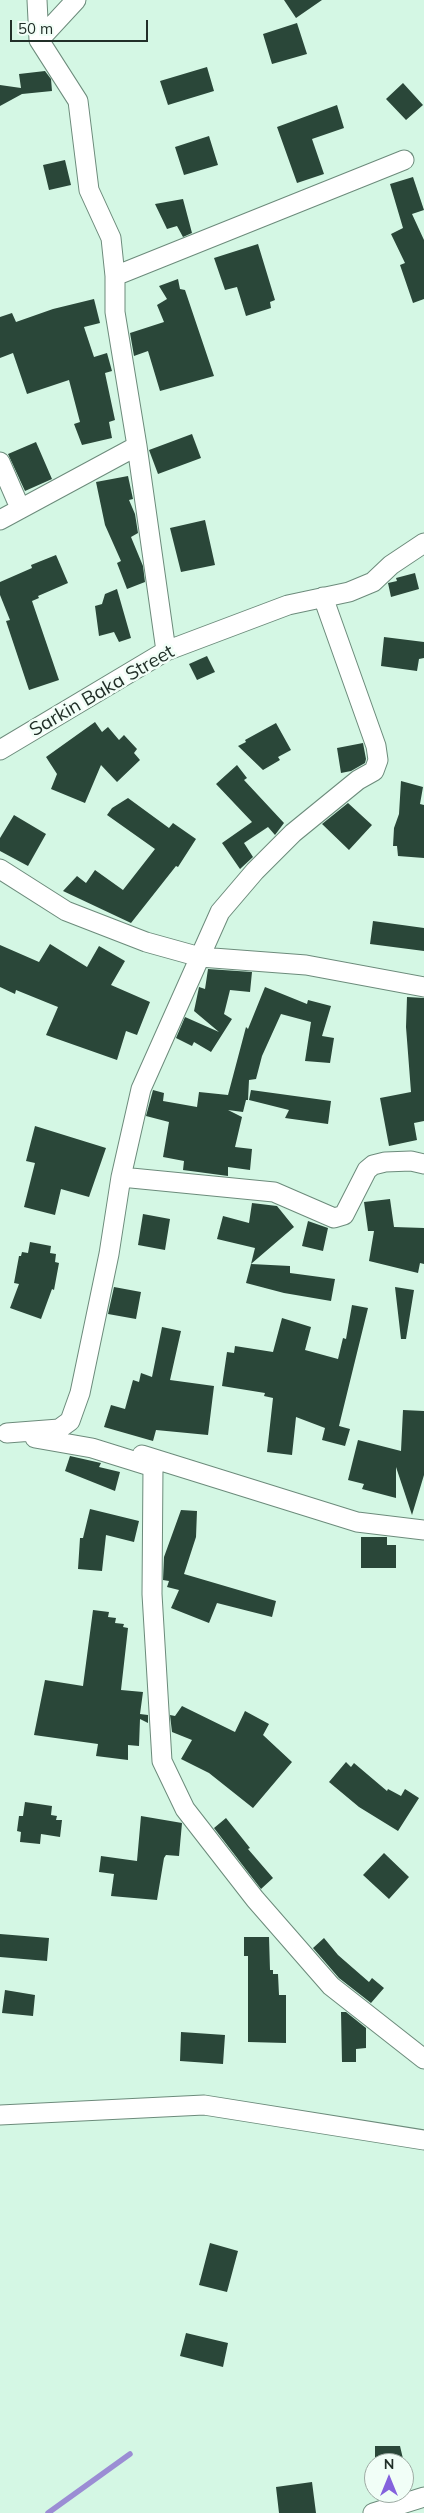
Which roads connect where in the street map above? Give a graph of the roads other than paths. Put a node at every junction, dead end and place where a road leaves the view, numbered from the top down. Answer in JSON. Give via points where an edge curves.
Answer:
{"nodes":[{"id":1,"x":37,"y":0,"type":"edge"},
{"id":2,"x":76,"y":0,"type":"edge"},
{"id":3,"x":39,"y":40,"type":"junction"},
{"id":4,"x":404,"y":160,"type":"dead end"},
{"id":5,"x":115,"y":276,"type":"junction"},
{"id":6,"x":137,"y":446,"type":"junction"},
{"id":7,"x":0,"y":462,"type":"edge"},
{"id":8,"x":20,"y":508,"type":"junction"},
{"id":9,"x":0,"y":520,"type":"edge"},
{"id":10,"x":424,"y":543,"type":"edge"},
{"id":11,"x":323,"y":597,"type":"junction"},
{"id":12,"x":166,"y":651,"type":"junction"},
{"id":13,"x":0,"y":750,"type":"edge"},
{"id":14,"x":0,"y":869,"type":"edge"},
{"id":15,"x":200,"y":957,"type":"junction"},
{"id":16,"x":424,"y":987,"type":"edge"},
{"id":17,"x":424,"y":1164,"type":"edge"},
{"id":18,"x":121,"y":1177,"type":"junction"},
{"id":19,"x":59,"y":1429,"type":"junction"},
{"id":20,"x":4,"y":1431,"type":"edge"},
{"id":21,"x":424,"y":1530,"type":"edge"},
{"id":22,"x":424,"y":2059,"type":"edge"},
{"id":23,"x":0,"y":2115,"type":"edge"},
{"id":24,"x":424,"y":2140,"type":"edge"},
{"id":25,"x":424,"y":2497,"type":"edge"},
{"id":26,"x":373,"y":2513,"type":"edge"}],
"edges":[{"from":1,"to":3,"type":"street"},
{"from":2,"to":3,"type":"street"},
{"from":3,"to":5,"type":"street","via":[[78,101],[90,190],[111,238]]},
{"from":4,"to":5,"type":"street"},
{"from":5,"to":6,"type":"street","via":[[115,312]]},
{"from":6,"to":8,"type":"street"},
{"from":6,"to":12,"type":"street"},
{"from":7,"to":8,"type":"street"},
{"from":8,"to":9,"type":"street"},
{"from":10,"to":11,"type":"street","name":"Sarkin Baka Street","via":[[390,565],[373,582],[349,592]]},
{"from":11,"to":12,"type":"street","name":"Sarkin Baka Street","via":[[288,605]]},
{"from":11,"to":15,"type":"street","via":[[376,746],[378,760],[374,771],[358,780],[293,833],[255,871],[220,912]]},
{"from":12,"to":13,"type":"street","name":"Sarkin Baka Street"},
{"from":14,"to":15,"type":"street","via":[[66,911],[146,942]]},
{"from":15,"to":16,"type":"street","via":[[306,965]]},
{"from":15,"to":18,"type":"street","via":[[141,1089]]},
{"from":17,"to":18,"type":"street","via":[[411,1161],[373,1165],[367,1170],[344,1215],[334,1218],[274,1192]]},
{"from":18,"to":19,"type":"street","via":[[109,1254],[80,1393],[70,1421]]},
{"from":19,"to":20,"type":"street"},
{"from":19,"to":21,"type":"street","via":[[357,1522]]},
{"from":20,"to":22,"type":"street","via":[[92,1448],[153,1467],[152,1586],[162,1761],[185,1810],[255,1899],[331,1986]]},
{"from":23,"to":24,"type":"street","via":[[204,2106]]},
{"from":25,"to":26,"type":"street"}]}
